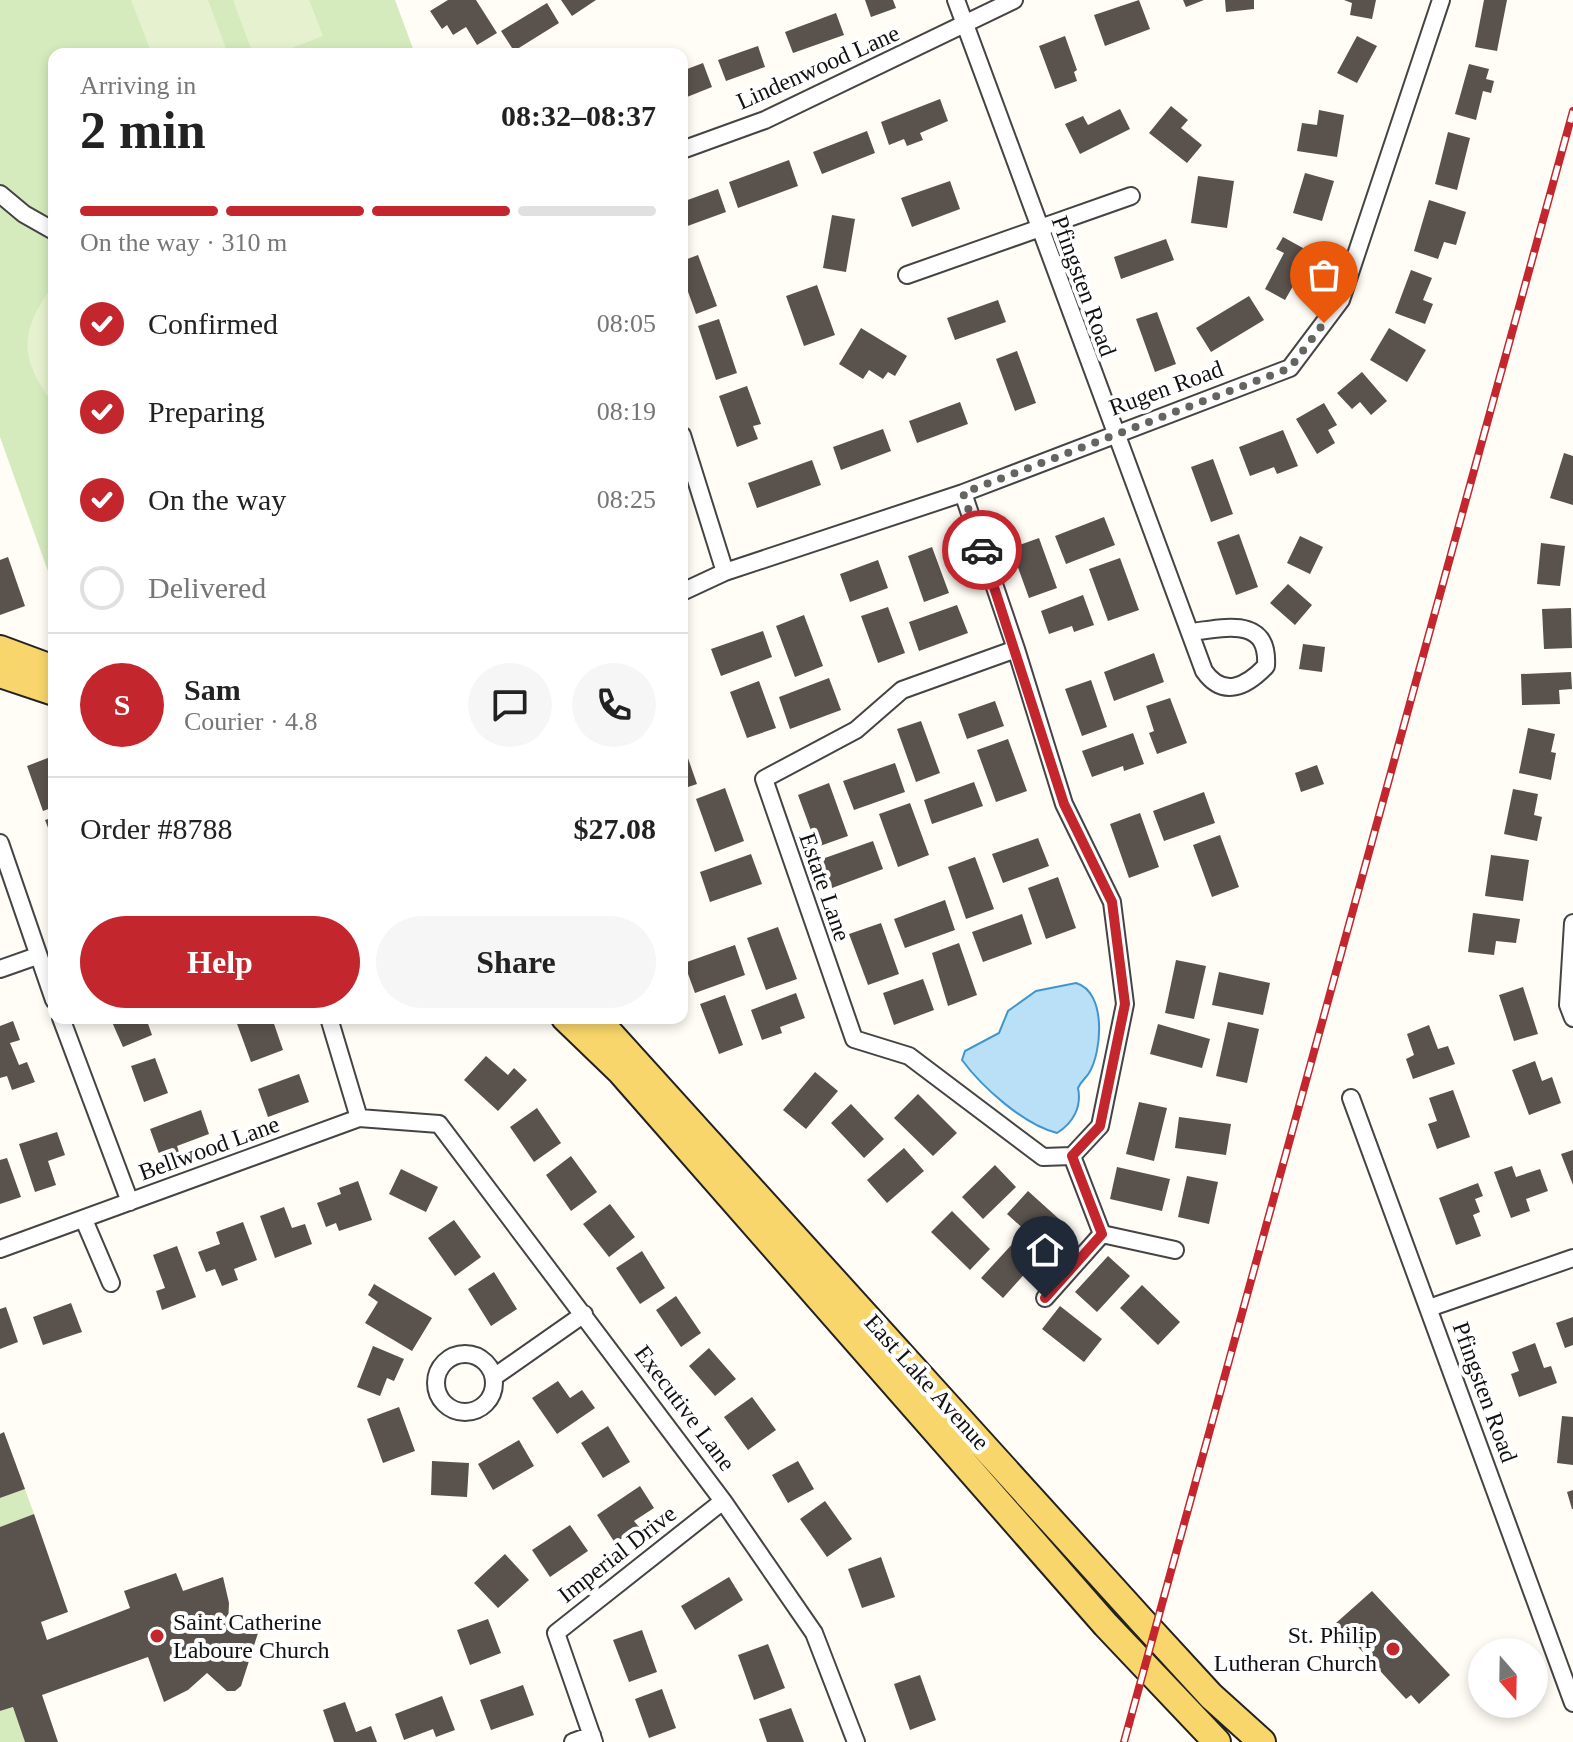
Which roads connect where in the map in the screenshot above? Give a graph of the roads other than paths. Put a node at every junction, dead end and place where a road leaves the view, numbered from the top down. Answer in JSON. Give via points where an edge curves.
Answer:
{"nodes":[{"id":1,"x":956,"y":0,"type":"edge"},
{"id":2,"x":1014,"y":0,"type":"edge"},
{"id":3,"x":1441,"y":0,"type":"edge"},
{"id":4,"x":965,"y":26,"type":"junction"},
{"id":5,"x":688,"y":148,"type":"edge"},
{"id":6,"x":0,"y":194,"type":"edge"},
{"id":7,"x":1131,"y":196,"type":"dead end"},
{"id":8,"x":48,"y":228,"type":"edge"},
{"id":9,"x":1038,"y":230,"type":"junction"},
{"id":10,"x":907,"y":275,"type":"dead end"},
{"id":11,"x":1114,"y":433,"type":"junction"},
{"id":12,"x":688,"y":454,"type":"edge"},
{"id":13,"x":963,"y":493,"type":"junction"},
{"id":14,"x":725,"y":572,"type":"junction"},
{"id":15,"x":688,"y":589,"type":"edge"},
{"id":16,"x":1191,"y":632,"type":"junction"},
{"id":17,"x":0,"y":649,"type":"edge"},
{"id":18,"x":1016,"y":649,"type":"junction"},
{"id":19,"x":48,"y":667,"type":"edge"},
{"id":20,"x":0,"y":674,"type":"edge"},
{"id":21,"x":48,"y":690,"type":"edge"},
{"id":22,"x":0,"y":843,"type":"edge"},
{"id":23,"x":1573,"y":926,"type":"edge"},
{"id":24,"x":37,"y":956,"type":"junction"},
{"id":25,"x":0,"y":969,"type":"edge"},
{"id":26,"x":48,"y":984,"type":"edge"},
{"id":27,"x":1573,"y":1018,"type":"edge"},
{"id":28,"x":63,"y":1024,"type":"edge"},
{"id":29,"x":331,"y":1024,"type":"edge"},
{"id":30,"x":571,"y":1024,"type":"edge"},
{"id":31,"x":601,"y":1024,"type":"edge"},
{"id":32,"x":1351,"y":1098,"type":"dead end"},
{"id":33,"x":359,"y":1118,"type":"junction"},
{"id":34,"x":439,"y":1124,"type":"joint"},
{"id":35,"x":1072,"y":1156,"type":"junction"},
{"id":36,"x":130,"y":1202,"type":"junction"},
{"id":37,"x":84,"y":1220,"type":"junction"},
{"id":38,"x":1102,"y":1234,"type":"junction"},
{"id":39,"x":0,"y":1249,"type":"edge"},
{"id":40,"x":1175,"y":1250,"type":"dead end"},
{"id":41,"x":1573,"y":1258,"type":"edge"},
{"id":42,"x":111,"y":1283,"type":"dead end"},
{"id":43,"x":1045,"y":1298,"type":"dead end"},
{"id":44,"x":1429,"y":1308,"type":"junction"},
{"id":45,"x":584,"y":1314,"type":"junction"},
{"id":46,"x":494,"y":1377,"type":"dead end"},
{"id":47,"x":723,"y":1501,"type":"junction"},
{"id":48,"x":1573,"y":1703,"type":"edge"},
{"id":49,"x":593,"y":1739,"type":"edge"},
{"id":50,"x":573,"y":1742,"type":"edge"},
{"id":51,"x":856,"y":1742,"type":"edge"},
{"id":52,"x":1217,"y":1742,"type":"edge"},
{"id":53,"x":1262,"y":1742,"type":"edge"}],
"edges":[{"from":1,"to":4,"type":"street","name":"Pfingsten Road"},
{"from":2,"to":4,"type":"street","name":"Lindenwood Lane"},
{"from":3,"to":11,"type":"street","name":"Rugen Road","via":[[1341,300],[1290,368]]},
{"from":4,"to":5,"type":"street","name":"Lindenwood Lane","via":[[765,120]]},
{"from":4,"to":9,"type":"street","name":"Pfingsten Road"},
{"from":6,"to":8,"type":"street"},
{"from":7,"to":9,"type":"street"},
{"from":9,"to":10,"type":"street"},
{"from":9,"to":11,"type":"street","name":"Pfingsten Road"},
{"from":11,"to":13,"type":"street","name":"Rugen Road"},
{"from":11,"to":16,"type":"street","name":"Pfingsten Road"},
{"from":12,"to":14,"type":"street"},
{"from":13,"to":14,"type":"street","name":"Rugen Road"},
{"from":13,"to":18,"type":"street"},
{"from":14,"to":15,"type":"street","name":"Rugen Road"},
{"from":16,"to":16,"type":"street","name":"Pfingsten Road","via":[[1212,682],[1232,689],[1251,681],[1266,666],[1267,650],[1256,633],[1236,626]]},
{"from":17,"to":19,"type":"main road"},
{"from":18,"to":35,"type":"street","via":[[1064,804],[1112,902],[1125,1004],[1100,1126]]},
{"from":18,"to":35,"type":"street","name":"Estate Lane","via":[[902,690],[856,730],[764,779],[854,1039],[909,1056],[1043,1157]]},
{"from":20,"to":21,"type":"main road"},
{"from":22,"to":24,"type":"street"},
{"from":23,"to":27,"type":"street","via":[[1568,1005]]},
{"from":24,"to":25,"type":"street"},
{"from":24,"to":26,"type":"street"},
{"from":28,"to":36,"type":"street"},
{"from":29,"to":33,"type":"street"},
{"from":30,"to":52,"type":"main road","name":"East Lake Avenue","via":[[621,1072],[1096,1613]]},
{"from":31,"to":53,"type":"main road","name":"East Lake Avenue","via":[[1161,1642]]},
{"from":32,"to":44,"type":"street","name":"Pfingsten Road"},
{"from":33,"to":34,"type":"street","name":"Bellwood Lane"},
{"from":33,"to":36,"type":"street","name":"Bellwood Lane"},
{"from":34,"to":45,"type":"street","name":"Executive Lane"},
{"from":35,"to":38,"type":"street"},
{"from":36,"to":37,"type":"street","name":"Bellwood Lane"},
{"from":37,"to":39,"type":"street","name":"Bellwood Lane"},
{"from":37,"to":42,"type":"street"},
{"from":38,"to":40,"type":"street"},
{"from":38,"to":43,"type":"street"},
{"from":41,"to":44,"type":"street"},
{"from":44,"to":48,"type":"street","name":"Pfingsten Road"},
{"from":45,"to":46,"type":"street"},
{"from":45,"to":47,"type":"street","name":"Executive Lane"},
{"from":47,"to":49,"type":"street","name":"Imperial Drive","via":[[556,1633]]},
{"from":47,"to":51,"type":"street","name":"Executive Lane","via":[[814,1633]]},
{"from":49,"to":50,"type":"street"}]}
